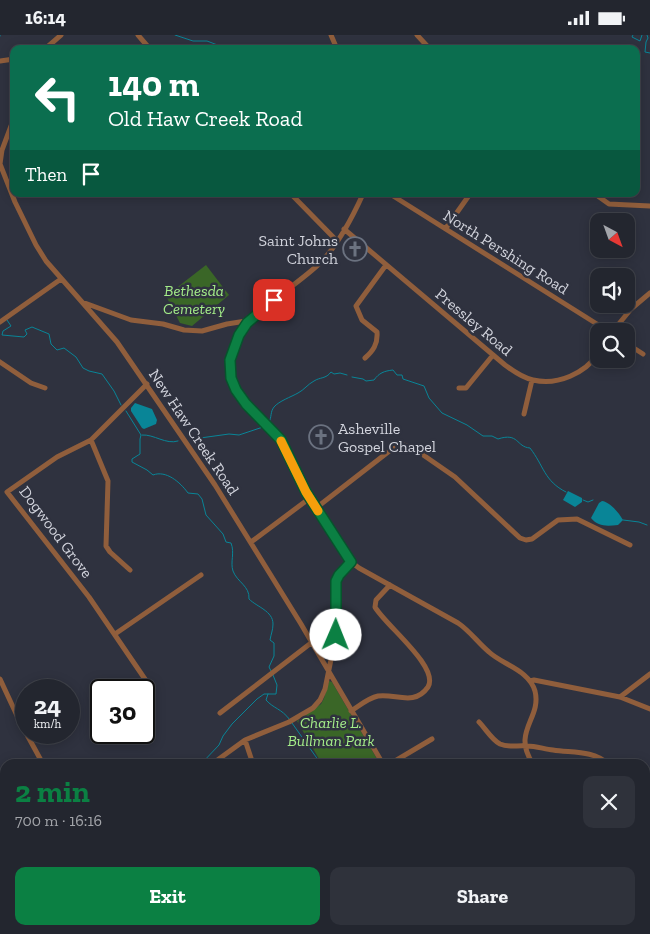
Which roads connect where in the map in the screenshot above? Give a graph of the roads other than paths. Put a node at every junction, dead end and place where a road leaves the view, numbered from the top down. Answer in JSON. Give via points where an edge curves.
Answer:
{"nodes":[{"id":1,"x":61,"y":35,"type":"edge"},
{"id":2,"x":138,"y":35,"type":"edge"},
{"id":3,"x":416,"y":35,"type":"edge"},
{"id":4,"x":50,"y":45,"type":"edge"},
{"id":5,"x":147,"y":45,"type":"edge"},
{"id":6,"x":426,"y":45,"type":"edge"},
{"id":7,"x":10,"y":129,"type":"edge"},
{"id":8,"x":10,"y":189,"type":"edge"},
{"id":9,"x":14,"y":197,"type":"edge"},
{"id":10,"x":294,"y":197,"type":"edge"},
{"id":11,"x":361,"y":197,"type":"edge"},
{"id":12,"x":395,"y":197,"type":"edge"},
{"id":13,"x":468,"y":197,"type":"edge"},
{"id":14,"x":599,"y":197,"type":"edge"},
{"id":15,"x":650,"y":206,"type":"edge"},
{"id":16,"x":446,"y":228,"type":"junction"},
{"id":17,"x":344,"y":229,"type":"junction"},
{"id":18,"x":337,"y":241,"type":"junction"},
{"id":19,"x":386,"y":265,"type":"junction"},
{"id":20,"x":61,"y":279,"type":"junction"},
{"id":21,"x":650,"y":293,"type":"edge"},
{"id":22,"x":80,"y":301,"type":"junction"},
{"id":23,"x":2,"y":320,"type":"edge"},
{"id":24,"x":247,"y":323,"type":"junction"},
{"id":25,"x":595,"y":323,"type":"edge"},
{"id":26,"x":620,"y":323,"type":"edge"},
{"id":27,"x":635,"y":349,"type":"edge"},
{"id":28,"x":643,"y":354,"type":"dead end"},
{"id":29,"x":493,"y":355,"type":"junction"},
{"id":30,"x":365,"y":359,"type":"dead end"},
{"id":31,"x":0,"y":362,"type":"edge"},
{"id":32,"x":590,"y":363,"type":"edge"},
{"id":33,"x":532,"y":380,"type":"junction"},
{"id":34,"x":147,"y":384,"type":"junction"},
{"id":35,"x":45,"y":388,"type":"dead end"},
{"id":36,"x":459,"y":388,"type":"dead end"},
{"id":37,"x":524,"y":414,"type":"dead end"},
{"id":38,"x":91,"y":440,"type":"junction"},
{"id":39,"x":310,"y":498,"type":"junction"},
{"id":40,"x":316,"y":508,"type":"junction"},
{"id":41,"x":250,"y":542,"type":"junction"},
{"id":42,"x":630,"y":545,"type":"dead end"},
{"id":43,"x":351,"y":562,"type":"junction"},
{"id":44,"x":130,"y":570,"type":"dead end"},
{"id":45,"x":201,"y":575,"type":"dead end"},
{"id":46,"x":390,"y":585,"type":"junction"},
{"id":47,"x":115,"y":634,"type":"junction"},
{"id":48,"x":311,"y":643,"type":"junction"},
{"id":49,"x":328,"y":671,"type":"junction"},
{"id":50,"x":650,"y":675,"type":"edge"},
{"id":51,"x":0,"y":679,"type":"edge"},
{"id":52,"x":145,"y":679,"type":"edge"},
{"id":53,"x":530,"y":681,"type":"junction"},
{"id":54,"x":620,"y":697,"type":"junction"},
{"id":55,"x":650,"y":709,"type":"edge"},
{"id":56,"x":351,"y":711,"type":"junction"},
{"id":57,"x":220,"y":713,"type":"dead end"},
{"id":58,"x":479,"y":722,"type":"dead end"},
{"id":59,"x":432,"y":739,"type":"dead end"},
{"id":60,"x":245,"y":740,"type":"junction"},
{"id":61,"x":525,"y":745,"type":"junction"},
{"id":62,"x":40,"y":759,"type":"edge"},
{"id":63,"x":219,"y":759,"type":"edge"},
{"id":64,"x":251,"y":759,"type":"edge"},
{"id":65,"x":380,"y":759,"type":"edge"},
{"id":66,"x":398,"y":759,"type":"edge"},
{"id":67,"x":529,"y":759,"type":"edge"},
{"id":68,"x":602,"y":759,"type":"edge"}],
"edges":[{"from":1,"to":4,"type":"street"},
{"from":2,"to":5,"type":"street"},
{"from":3,"to":6,"type":"street"},
{"from":7,"to":8,"type":"street","name":"New Haw Creek Road","via":[[0,164]]},
{"from":9,"to":20,"type":"street","name":"New Haw Creek Road","via":[[36,245]]},
{"from":10,"to":18,"type":"street"},
{"from":11,"to":17,"type":"street"},
{"from":12,"to":16,"type":"street","name":"North Pershing Road"},
{"from":13,"to":16,"type":"street"},
{"from":14,"to":15,"type":"street","via":[[609,204]]},
{"from":16,"to":25,"type":"street","name":"North Pershing Road"},
{"from":17,"to":18,"type":"street"},
{"from":17,"to":19,"type":"street","name":"Pressley Road"},
{"from":18,"to":24,"type":"street","via":[[320,263]]},
{"from":19,"to":29,"type":"street","name":"Pressley Road"},
{"from":19,"to":30,"type":"street","via":[[356,306],[362,320],[378,336]]},
{"from":20,"to":22,"type":"street","name":"New Haw Creek Road"},
{"from":20,"to":23,"type":"street"},
{"from":21,"to":26,"type":"street"},
{"from":22,"to":24,"type":"street","via":[[131,320],[184,330],[202,331]]},
{"from":22,"to":34,"type":"street","name":"New Haw Creek Road","via":[[104,325]]},
{"from":24,"to":39,"type":"street","via":[[230,360],[233,384],[251,410],[280,439]]},
{"from":27,"to":28,"type":"street"},
{"from":29,"to":33,"type":"street","name":"Pressley Road","via":[[514,372]]},
{"from":29,"to":36,"type":"street","via":[[466,387]]},
{"from":31,"to":35,"type":"street","via":[[31,383]]},
{"from":32,"to":33,"type":"street","name":"Pressley Road","via":[[571,376],[550,381]]},
{"from":33,"to":37,"type":"street"},
{"from":34,"to":38,"type":"street","name":"Dogwood Grove"},
{"from":34,"to":41,"type":"street","name":"New Haw Creek Road"},
{"from":38,"to":44,"type":"street","via":[[108,481],[106,546]]},
{"from":38,"to":47,"type":"street","name":"Dogwood Grove","via":[[57,457],[7,492],[74,575]]},
{"from":39,"to":40,"type":"street"},
{"from":39,"to":41,"type":"street"},
{"from":40,"to":42,"type":"street","via":[[392,449],[406,445],[455,477],[520,538],[532,539],[558,520],[577,519]]},
{"from":40,"to":43,"type":"street"},
{"from":41,"to":48,"type":"street","name":"New Haw Creek Road"},
{"from":43,"to":46,"type":"street"},
{"from":43,"to":49,"type":"street","via":[[336,581],[337,630]]},
{"from":45,"to":47,"type":"street"},
{"from":46,"to":53,"type":"street","via":[[464,627],[490,654]]},
{"from":46,"to":56,"type":"street","via":[[376,600],[375,607],[425,666],[429,683],[416,696],[407,699],[377,697]]},
{"from":47,"to":52,"type":"street","name":"Dogwood Grove"},
{"from":48,"to":49,"type":"street","name":"New Haw Creek Road"},
{"from":48,"to":57,"type":"street"},
{"from":49,"to":56,"type":"street","name":"New Haw Creek Road"},
{"from":49,"to":60,"type":"street","via":[[323,694],[313,707],[290,721]]},
{"from":50,"to":54,"type":"street"},
{"from":51,"to":62,"type":"street"},
{"from":53,"to":54,"type":"street"},
{"from":53,"to":61,"type":"street","via":[[536,701],[525,733]]},
{"from":54,"to":55,"type":"street"},
{"from":56,"to":65,"type":"street","name":"New Haw Creek Road"},
{"from":58,"to":61,"type":"street","via":[[498,743],[511,747]]},
{"from":59,"to":66,"type":"street"},
{"from":60,"to":63,"type":"street"},
{"from":60,"to":64,"type":"street"},
{"from":61,"to":67,"type":"street"},
{"from":61,"to":68,"type":"street","via":[[587,753]]}]}
